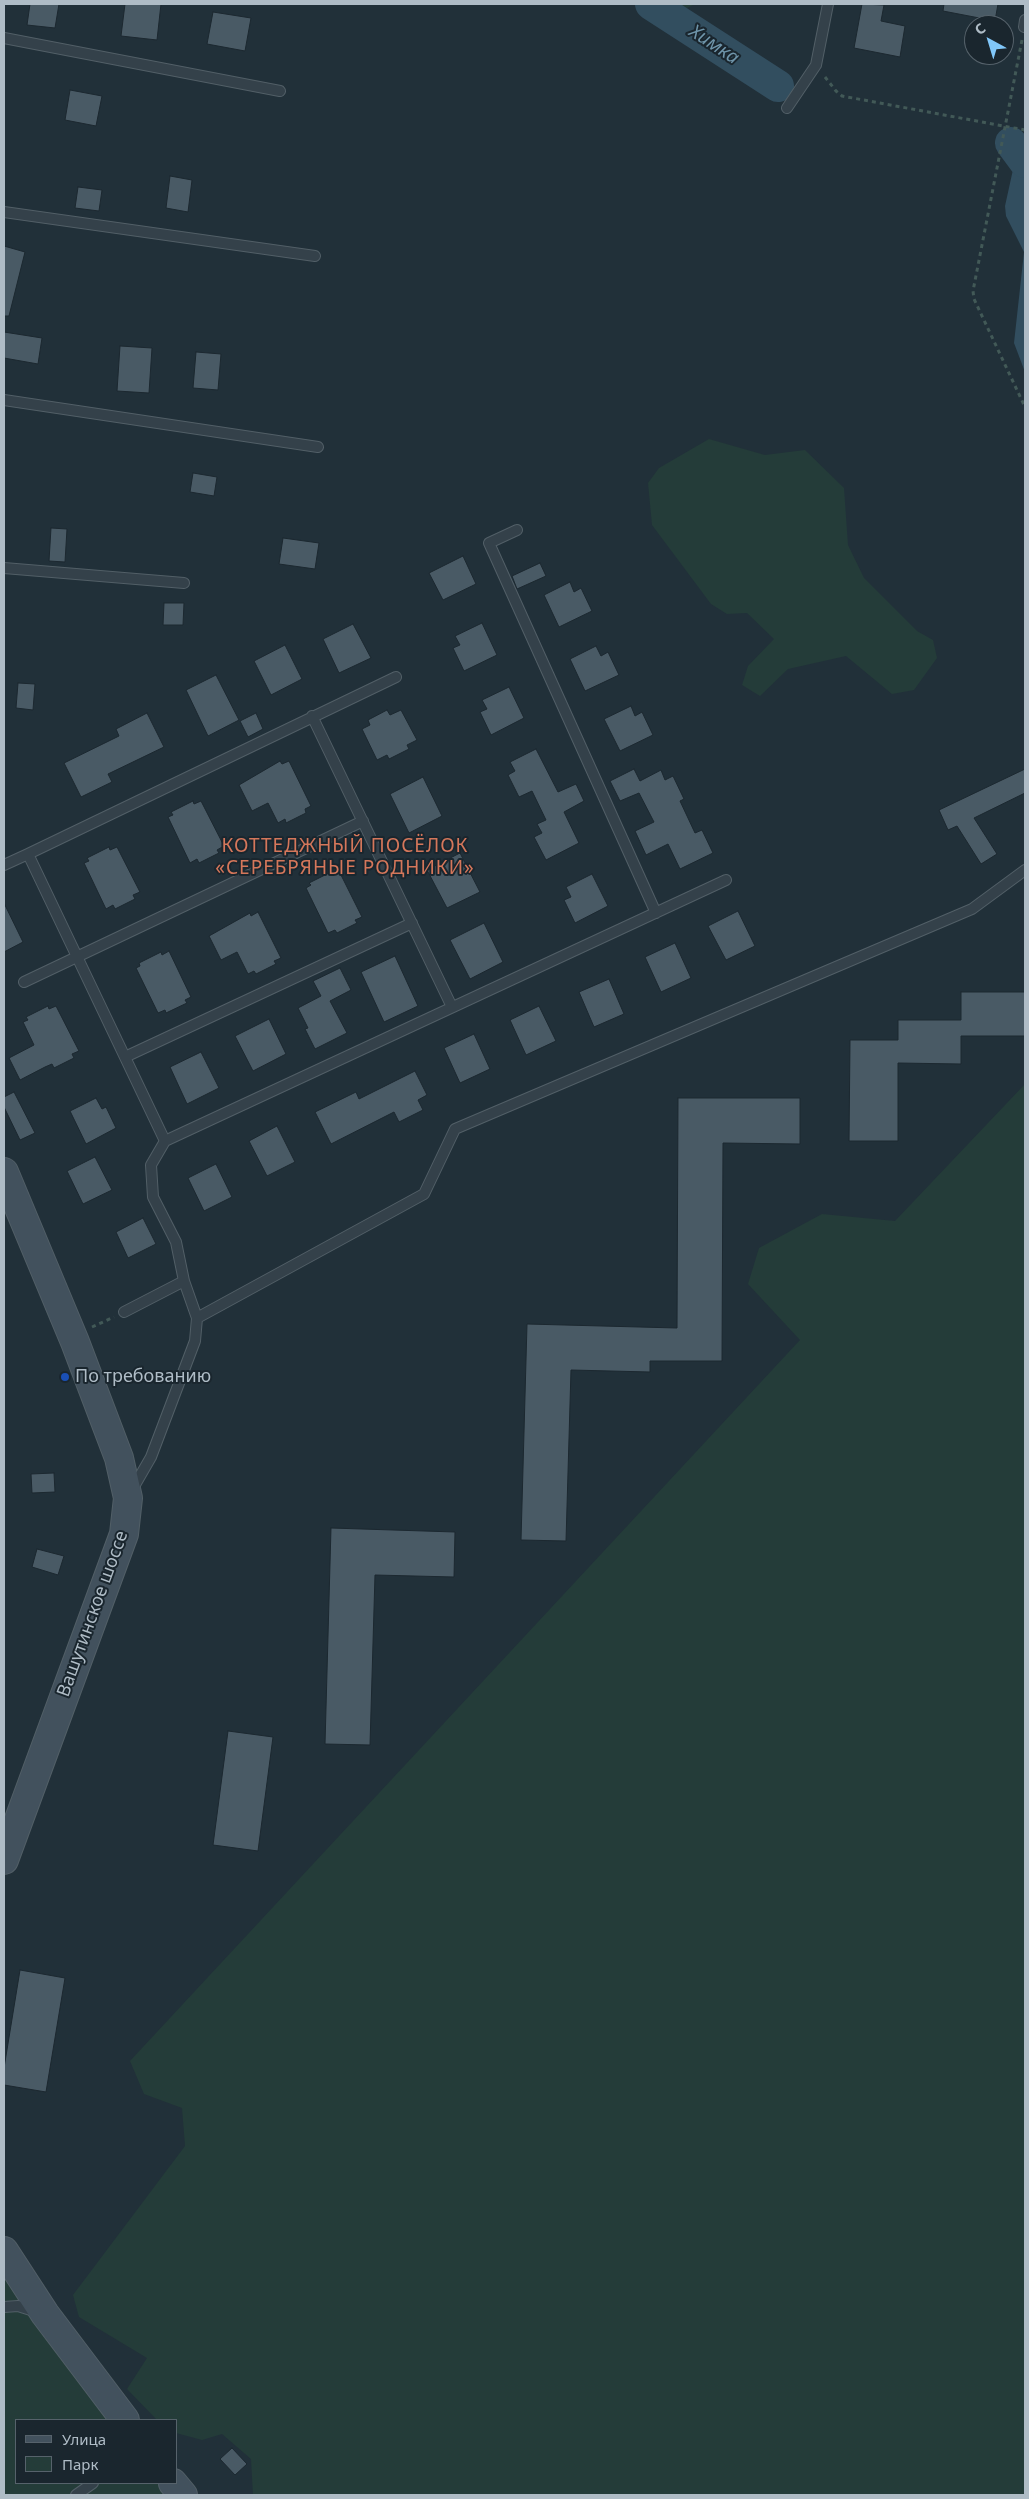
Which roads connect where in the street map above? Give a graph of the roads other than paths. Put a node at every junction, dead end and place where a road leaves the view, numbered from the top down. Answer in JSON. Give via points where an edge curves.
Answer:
{"nodes":[{"id":1,"x":828,"y":4,"type":"edge"},
{"id":2,"x":4,"y":38,"type":"edge"},
{"id":3,"x":280,"y":91,"type":"dead end"},
{"id":4,"x":787,"y":108,"type":"dead end"},
{"id":5,"x":4,"y":212,"type":"edge"},
{"id":6,"x":315,"y":256,"type":"dead end"},
{"id":7,"x":4,"y":400,"type":"edge"},
{"id":8,"x":318,"y":447,"type":"dead end"},
{"id":9,"x":517,"y":530,"type":"dead end"},
{"id":10,"x":4,"y":568,"type":"edge"},
{"id":11,"x":184,"y":583,"type":"dead end"},
{"id":12,"x":396,"y":677,"type":"dead end"},
{"id":13,"x":312,"y":716,"type":"junction"},
{"id":14,"x":363,"y":821,"type":"junction"},
{"id":15,"x":28,"y":854,"type":"junction"},
{"id":16,"x":4,"y":865,"type":"edge"},
{"id":17,"x":1025,"y":870,"type":"edge"},
{"id":18,"x":726,"y":880,"type":"dead end"},
{"id":19,"x":656,"y":913,"type":"junction"},
{"id":20,"x":412,"y":923,"type":"junction"},
{"id":21,"x":77,"y":957,"type":"junction"},
{"id":22,"x":24,"y":982,"type":"dead end"},
{"id":23,"x":452,"y":1008,"type":"junction"},
{"id":24,"x":125,"y":1057,"type":"junction"},
{"id":25,"x":165,"y":1141,"type":"junction"},
{"id":26,"x":4,"y":1172,"type":"edge"},
{"id":27,"x":184,"y":1282,"type":"junction"},
{"id":28,"x":124,"y":1312,"type":"road end"},
{"id":29,"x":197,"y":1318,"type":"junction"},
{"id":30,"x":128,"y":1498,"type":"junction"},
{"id":31,"x":4,"y":1860,"type":"edge"},
{"id":32,"x":4,"y":2251,"type":"edge"},
{"id":33,"x":4,"y":2307,"type":"edge"},
{"id":34,"x":45,"y":2314,"type":"junction"},
{"id":35,"x":125,"y":2419,"type":"edge"},
{"id":36,"x":92,"y":2484,"type":"edge"},
{"id":37,"x":174,"y":2484,"type":"edge"},
{"id":38,"x":76,"y":2495,"type":"edge"},
{"id":39,"x":183,"y":2495,"type":"edge"}],
"edges":[{"from":1,"to":4,"type":"lane","via":[[816,65]]},
{"from":2,"to":3,"type":"lane"},
{"from":5,"to":6,"type":"lane"},
{"from":7,"to":8,"type":"lane"},
{"from":9,"to":19,"type":"lane","via":[[489,543]]},
{"from":10,"to":11,"type":"lane"},
{"from":12,"to":13,"type":"lane"},
{"from":13,"to":14,"type":"lane"},
{"from":13,"to":15,"type":"lane"},
{"from":14,"to":20,"type":"lane"},
{"from":14,"to":21,"type":"lane"},
{"from":15,"to":16,"type":"lane"},
{"from":15,"to":21,"type":"lane"},
{"from":17,"to":29,"type":"lane","via":[[972,909],[455,1129],[424,1194]]},
{"from":18,"to":19,"type":"lane"},
{"from":19,"to":23,"type":"lane"},
{"from":20,"to":23,"type":"lane"},
{"from":20,"to":24,"type":"lane"},
{"from":21,"to":22,"type":"lane"},
{"from":21,"to":24,"type":"lane"},
{"from":23,"to":25,"type":"lane"},
{"from":24,"to":25,"type":"lane"},
{"from":25,"to":27,"type":"lane","via":[[152,1165],[153,1198],[176,1242]]},
{"from":26,"to":30,"type":"street","name":"Вашутинское шоссе","via":[[75,1342],[119,1458]]},
{"from":27,"to":28,"type":"lane"},
{"from":27,"to":29,"type":"lane"},
{"from":29,"to":30,"type":"lane","via":[[195,1341],[151,1457]]},
{"from":30,"to":31,"type":"street","name":"Вашутинское шоссе","via":[[124,1534]]},
{"from":32,"to":34,"type":"street"},
{"from":33,"to":34,"type":"lane","via":[[18,2306]]},
{"from":34,"to":35,"type":"street"},
{"from":36,"to":38,"type":"lane"},
{"from":37,"to":39,"type":"street"}]}
